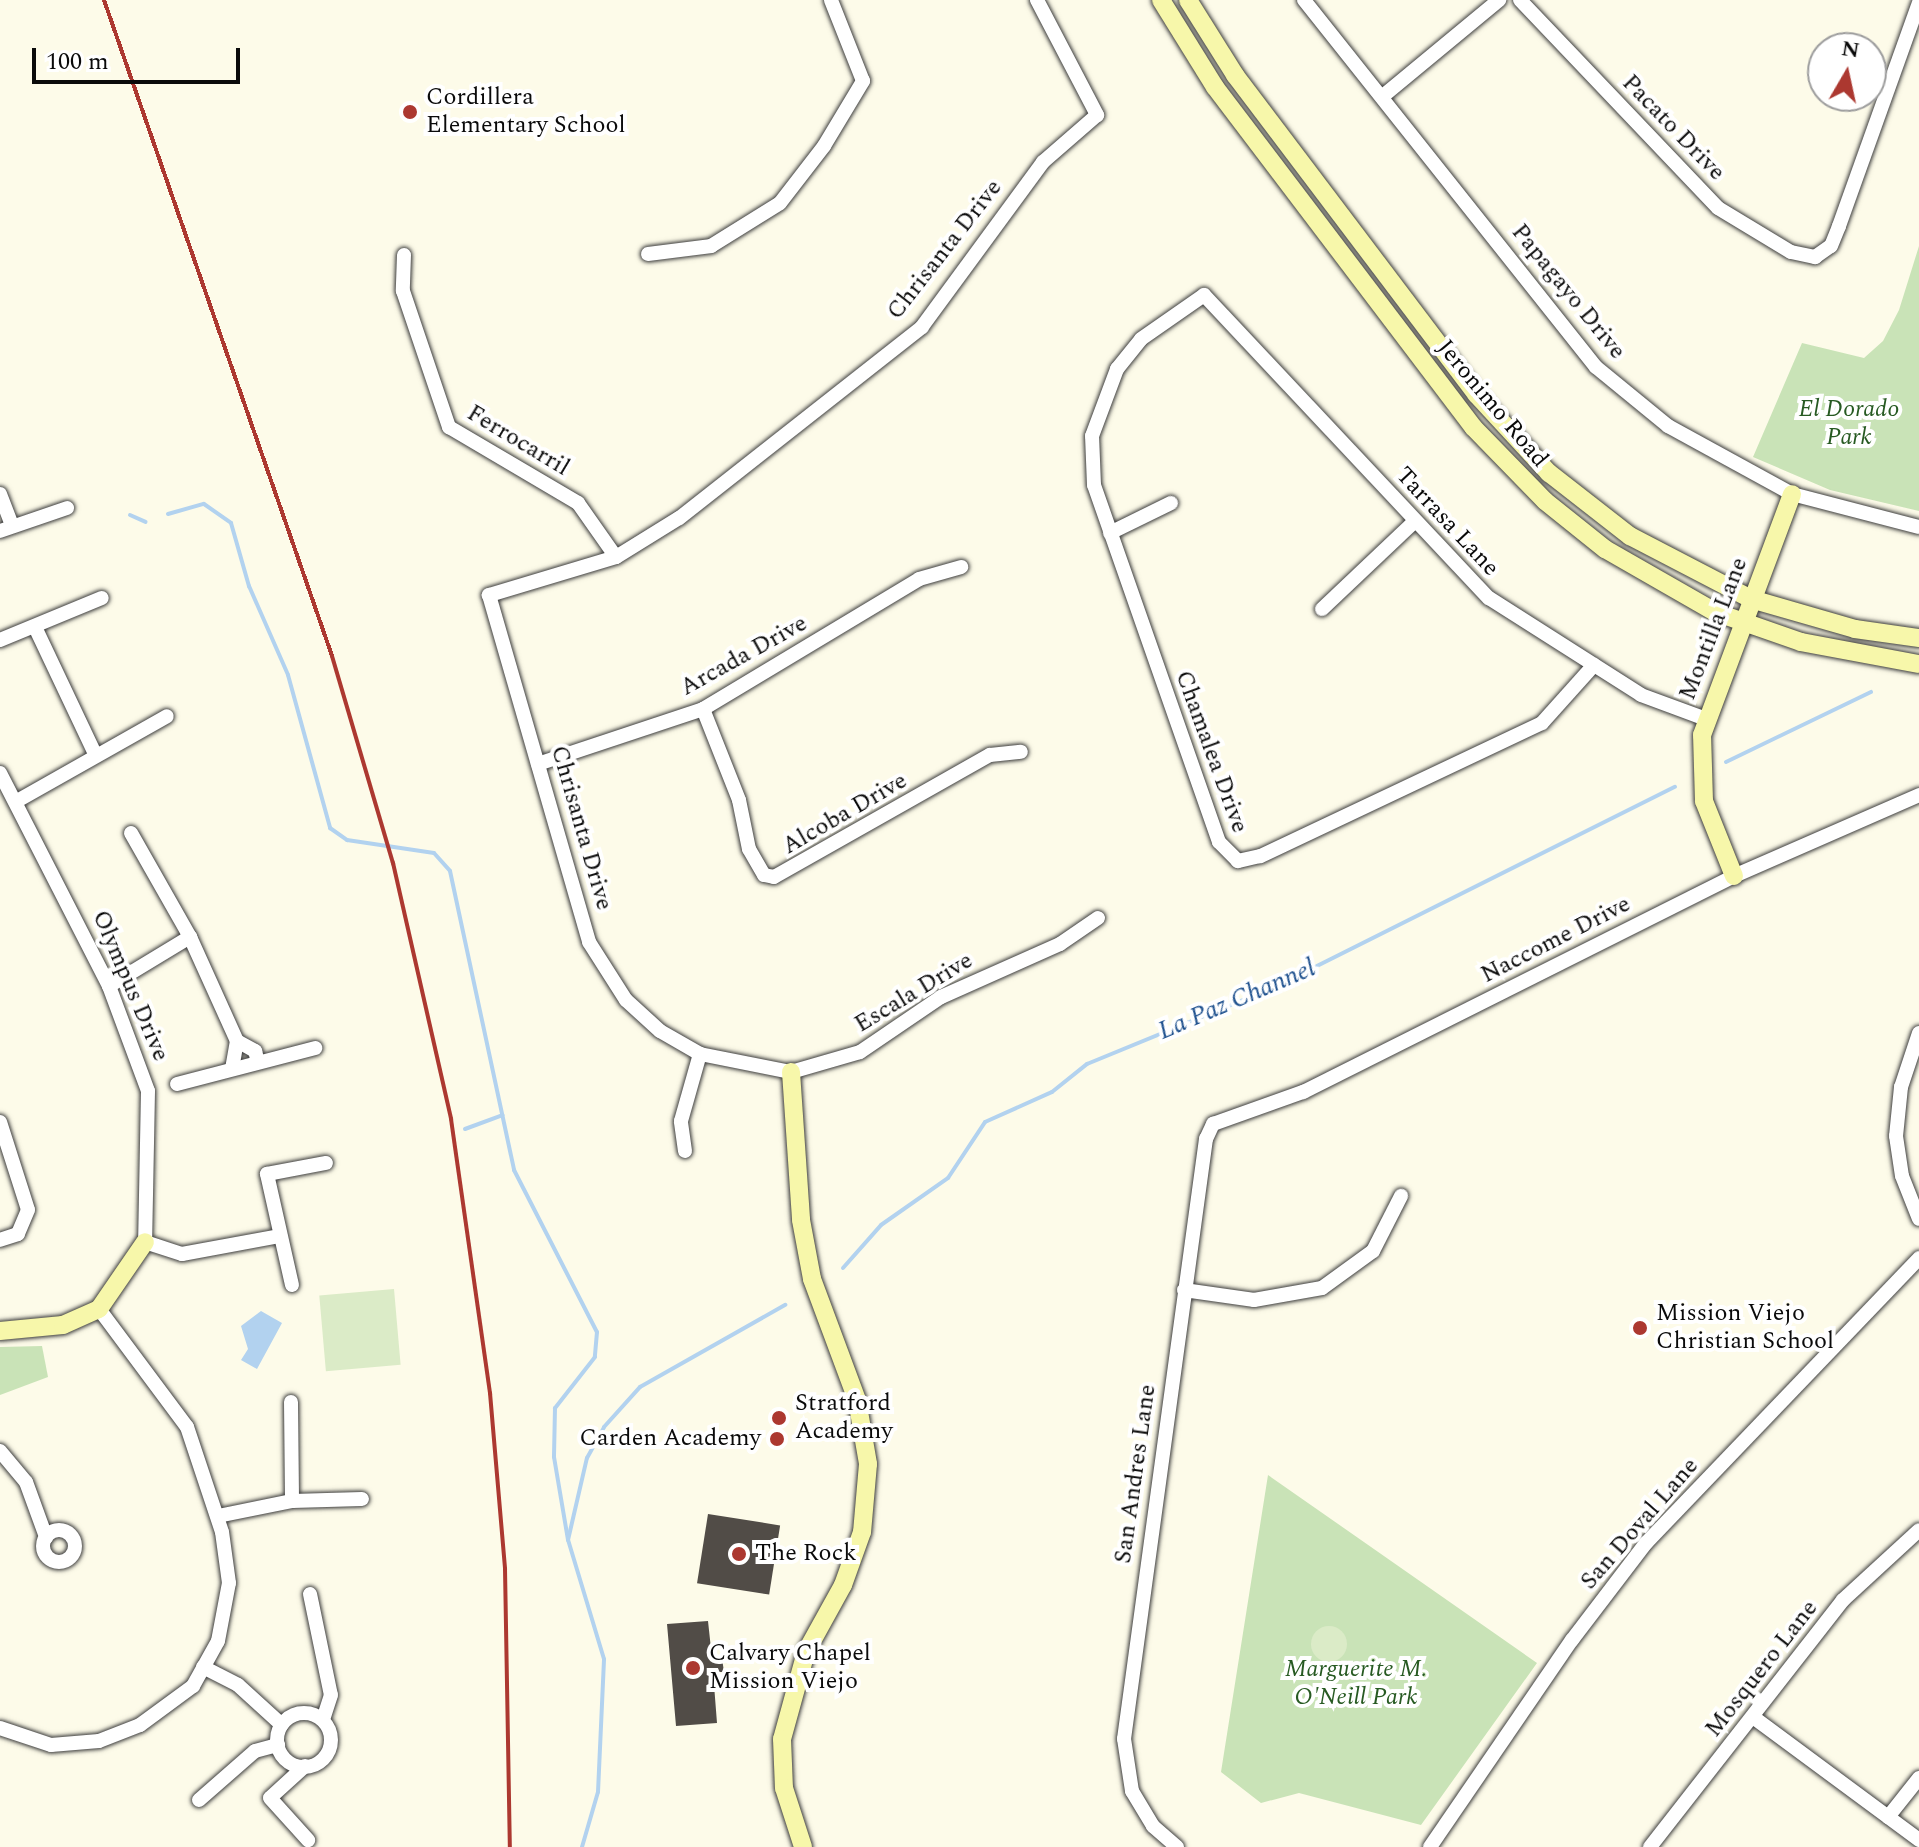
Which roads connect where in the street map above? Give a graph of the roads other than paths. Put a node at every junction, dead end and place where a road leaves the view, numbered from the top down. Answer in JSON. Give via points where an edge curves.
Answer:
{"nodes":[{"id":1,"x":831,"y":0,"type":"edge"},
{"id":2,"x":1037,"y":0,"type":"edge"},
{"id":3,"x":1161,"y":0,"type":"edge"},
{"id":4,"x":1188,"y":0,"type":"edge"},
{"id":5,"x":1304,"y":0,"type":"edge"},
{"id":6,"x":1499,"y":0,"type":"edge"},
{"id":7,"x":1520,"y":0,"type":"edge"},
{"id":8,"x":1919,"y":2,"type":"edge"},
{"id":9,"x":1383,"y":96,"type":"junction"},
{"id":10,"x":648,"y":254,"type":"dead end"},
{"id":11,"x":404,"y":255,"type":"dead end"},
{"id":12,"x":1204,"y":295,"type":"joint"},
{"id":13,"x":0,"y":494,"type":"edge"},
{"id":14,"x":1792,"y":494,"type":"junction"},
{"id":15,"x":1171,"y":503,"type":"dead end"},
{"id":16,"x":67,"y":508,"type":"dead end"},
{"id":17,"x":1414,"y":522,"type":"junction"},
{"id":18,"x":1919,"y":527,"type":"edge"},
{"id":19,"x":6,"y":528,"type":"edge"},
{"id":20,"x":1110,"y":533,"type":"junction"},
{"id":21,"x":616,"y":557,"type":"junction"},
{"id":22,"x":961,"y":567,"type":"dead end"},
{"id":23,"x":102,"y":598,"type":"dead end"},
{"id":24,"x":1751,"y":599,"type":"junction"},
{"id":25,"x":1322,"y":609,"type":"dead end"},
{"id":26,"x":1741,"y":623,"type":"junction"},
{"id":27,"x":35,"y":627,"type":"junction"},
{"id":28,"x":1919,"y":638,"type":"edge"},
{"id":29,"x":0,"y":640,"type":"edge"},
{"id":30,"x":1919,"y":664,"type":"edge"},
{"id":31,"x":1594,"y":665,"type":"junction"},
{"id":32,"x":703,"y":709,"type":"junction"},
{"id":33,"x":167,"y":716,"type":"dead end"},
{"id":34,"x":1706,"y":719,"type":"junction"},
{"id":35,"x":1021,"y":752,"type":"dead end"},
{"id":36,"x":95,"y":754,"type":"junction"},
{"id":37,"x":538,"y":764,"type":"junction"},
{"id":38,"x":0,"y":773,"type":"edge"},
{"id":39,"x":1919,"y":795,"type":"edge"},
{"id":40,"x":17,"y":801,"type":"junction"},
{"id":41,"x":131,"y":833,"type":"dead end"},
{"id":42,"x":1734,"y":876,"type":"junction"},
{"id":43,"x":1098,"y":918,"type":"dead end"},
{"id":44,"x":190,"y":937,"type":"junction"},
{"id":45,"x":109,"y":986,"type":"junction"},
{"id":46,"x":1919,"y":1033,"type":"edge"},
{"id":47,"x":237,"y":1041,"type":"junction"},
{"id":48,"x":315,"y":1048,"type":"dead end"},
{"id":49,"x":700,"y":1054,"type":"junction"},
{"id":50,"x":258,"y":1062,"type":"junction"},
{"id":51,"x":232,"y":1069,"type":"junction"},
{"id":52,"x":791,"y":1072,"type":"junction"},
{"id":53,"x":177,"y":1084,"type":"dead end"},
{"id":54,"x":0,"y":1122,"type":"edge"},
{"id":55,"x":1213,"y":1124,"type":"joint"},
{"id":56,"x":685,"y":1151,"type":"dead end"},
{"id":57,"x":326,"y":1163,"type":"dead end"},
{"id":58,"x":1401,"y":1196,"type":"dead end"},
{"id":59,"x":1919,"y":1219,"type":"edge"},
{"id":60,"x":280,"y":1236,"type":"junction"},
{"id":61,"x":0,"y":1240,"type":"edge"},
{"id":62,"x":145,"y":1242,"type":"junction"},
{"id":63,"x":1919,"y":1258,"type":"edge"},
{"id":64,"x":292,"y":1285,"type":"dead end"},
{"id":65,"x":1184,"y":1290,"type":"junction"},
{"id":66,"x":99,"y":1309,"type":"junction"},
{"id":67,"x":0,"y":1331,"type":"edge"},
{"id":68,"x":291,"y":1402,"type":"dead end"},
{"id":69,"x":0,"y":1451,"type":"edge"},
{"id":70,"x":362,"y":1499,"type":"dead end"},
{"id":71,"x":292,"y":1501,"type":"junction"},
{"id":72,"x":218,"y":1516,"type":"junction"},
{"id":73,"x":1919,"y":1530,"type":"edge"},
{"id":74,"x":46,"y":1537,"type":"dead end"},
{"id":75,"x":310,"y":1594,"type":"dead end"},
{"id":76,"x":203,"y":1667,"type":"junction"},
{"id":77,"x":1753,"y":1717,"type":"junction"},
{"id":78,"x":323,"y":1720,"type":"junction"},
{"id":79,"x":282,"y":1725,"type":"junction"},
{"id":80,"x":0,"y":1728,"type":"edge"},
{"id":81,"x":278,"y":1745,"type":"junction"},
{"id":82,"x":305,"y":1766,"type":"junction"},
{"id":83,"x":1919,"y":1778,"type":"edge"},
{"id":84,"x":199,"y":1800,"type":"dead end"},
{"id":85,"x":1888,"y":1817,"type":"junction"},
{"id":86,"x":308,"y":1840,"type":"dead end"},
{"id":87,"x":1919,"y":1840,"type":"edge"},
{"id":88,"x":803,"y":1847,"type":"edge"},
{"id":89,"x":1177,"y":1847,"type":"edge"},
{"id":90,"x":1430,"y":1847,"type":"edge"},
{"id":91,"x":1650,"y":1847,"type":"edge"}],
"edges":[{"from":1,"to":10,"type":"street","via":[[863,81],[824,146],[780,203],[711,246]]},
{"from":2,"to":21,"type":"street","name":"Chrisanta Drive","via":[[1097,115],[1043,162],[922,327],[679,518]]},
{"from":3,"to":26,"type":"main road","name":"Jeronimo Road","via":[[1215,87],[1512,471],[1605,549]]},
{"from":4,"to":24,"type":"main road","name":"Jeronimo Road","via":[[1243,86],[1518,443],[1605,519]]},
{"from":5,"to":9,"type":"street","name":"Papagayo Drive"},
{"from":6,"to":9,"type":"street"},
{"from":7,"to":8,"type":"street","name":"Pacato Drive","via":[[1718,208],[1791,252],[1815,257],[1831,246]]},
{"from":9,"to":14,"type":"street","name":"Papagayo Drive","via":[[1596,367],[1668,426]]},
{"from":11,"to":21,"type":"street","name":"Ferrocarril","via":[[403,291],[449,427],[578,503]]},
{"from":12,"to":17,"type":"street","name":"Tarrasa Lane"},
{"from":12,"to":20,"type":"street","name":"Chamalea Drive","via":[[1141,339],[1103,400],[1092,436],[1094,485]]},
{"from":13,"to":19,"type":"street"},
{"from":14,"to":18,"type":"street","name":"Papagayo Drive"},
{"from":14,"to":24,"type":"main road","name":"Montilla Lane"},
{"from":15,"to":20,"type":"street"},
{"from":16,"to":19,"type":"street"},
{"from":17,"to":25,"type":"street"},
{"from":17,"to":31,"type":"street","name":"Tarrasa Lane","via":[[1489,598]]},
{"from":20,"to":31,"type":"street","name":"Chamalea Drive","via":[[1219,842],[1238,861],[1260,856],[1542,723]]},
{"from":21,"to":37,"type":"street","name":"Chrisanta Drive","via":[[489,595]]},
{"from":22,"to":32,"type":"street","name":"Arcada Drive","via":[[919,579]]},
{"from":23,"to":27,"type":"street"},
{"from":24,"to":26,"type":"main road","name":"Montilla Lane"},
{"from":24,"to":28,"type":"main road","name":"Jeronimo Road","via":[[1843,626]]},
{"from":26,"to":30,"type":"main road","name":"Jeronimo Road","via":[[1827,649]]},
{"from":26,"to":34,"type":"main road","name":"Montilla Lane"},
{"from":27,"to":29,"type":"street"},
{"from":27,"to":36,"type":"street"},
{"from":31,"to":34,"type":"street","name":"Tarrasa Lane","via":[[1660,705]]},
{"from":32,"to":35,"type":"street","name":"Alcoba Drive","via":[[739,800],[749,849],[764,875],[774,877],[990,755]]},
{"from":32,"to":37,"type":"street","name":"Arcada Drive"},
{"from":33,"to":36,"type":"street"},
{"from":34,"to":42,"type":"main road","name":"Montilla Lane","via":[[1700,756],[1704,801]]},
{"from":36,"to":40,"type":"street"},
{"from":37,"to":49,"type":"street","name":"Chrisanta Drive","via":[[589,942],[626,1000],[660,1031]]},
{"from":38,"to":40,"type":"street","name":"Olympus Drive"},
{"from":39,"to":42,"type":"street","name":"Naccome Drive"},
{"from":40,"to":45,"type":"street","name":"Olympus Drive"},
{"from":41,"to":44,"type":"street"},
{"from":42,"to":55,"type":"street","name":"Naccome Drive","via":[[1303,1092]]},
{"from":43,"to":52,"type":"street","name":"Escala Drive","via":[[1060,944],[941,997],[860,1052]]},
{"from":44,"to":45,"type":"street"},
{"from":44,"to":47,"type":"street"},
{"from":45,"to":62,"type":"street","name":"Olympus Drive","via":[[148,1091]]},
{"from":46,"to":59,"type":"street","via":[[1901,1087],[1896,1136],[1902,1176]]},
{"from":47,"to":50,"type":"street","via":[[255,1051]]},
{"from":47,"to":51,"type":"street"},
{"from":48,"to":50,"type":"street"},
{"from":49,"to":52,"type":"street","name":"Chrisanta Drive"},
{"from":49,"to":56,"type":"street","via":[[681,1121]]},
{"from":50,"to":51,"type":"street"},
{"from":51,"to":53,"type":"street"},
{"from":52,"to":88,"type":"main road","via":[[801,1220],[812,1279],[857,1400],[868,1464],[862,1532],[843,1585],[806,1652],[782,1739],[784,1788]]},
{"from":54,"to":61,"type":"street","via":[[28,1210],[23,1228]]},
{"from":55,"to":65,"type":"street","name":"San Andres Lane"},
{"from":57,"to":60,"type":"street","via":[[267,1174]]},
{"from":58,"to":65,"type":"street","via":[[1373,1251],[1322,1288],[1254,1300]]},
{"from":60,"to":62,"type":"street","via":[[182,1254]]},
{"from":60,"to":64,"type":"street"},
{"from":62,"to":66,"type":"main road"},
{"from":63,"to":90,"type":"street","name":"San Doval Lane","via":[[1646,1543],[1572,1640]]},
{"from":65,"to":89,"type":"street","name":"San Andres Lane","via":[[1124,1739],[1132,1791],[1153,1826]]},
{"from":66,"to":67,"type":"main road","via":[[63,1325]]},
{"from":66,"to":72,"type":"street","via":[[187,1427]]},
{"from":68,"to":71,"type":"street"},
{"from":69,"to":74,"type":"street","via":[[26,1482]]},
{"from":70,"to":71,"type":"street"},
{"from":71,"to":72,"type":"street"},
{"from":72,"to":76,"type":"street","via":[[229,1583],[218,1641]]},
{"from":73,"to":77,"type":"street","name":"Mosquero Lane","via":[[1843,1600]]},
{"from":75,"to":78,"type":"street","via":[[332,1703]]},
{"from":76,"to":79,"type":"street","via":[[238,1685]]},
{"from":76,"to":80,"type":"street","via":[[193,1686],[140,1725],[99,1741],[51,1745]]},
{"from":77,"to":85,"type":"street"},
{"from":77,"to":91,"type":"street","name":"Mosquero Lane"},
{"from":78,"to":79,"type":"street","via":[[301,1713]]},
{"from":78,"to":82,"type":"street","via":[[331,1736],[327,1754]]},
{"from":79,"to":81,"type":"street"},
{"from":81,"to":82,"type":"street","via":[[284,1758]]},
{"from":81,"to":84,"type":"street","via":[[255,1751]]},
{"from":82,"to":86,"type":"street","via":[[270,1798]]},
{"from":83,"to":85,"type":"street"},
{"from":85,"to":87,"type":"street"}]}
